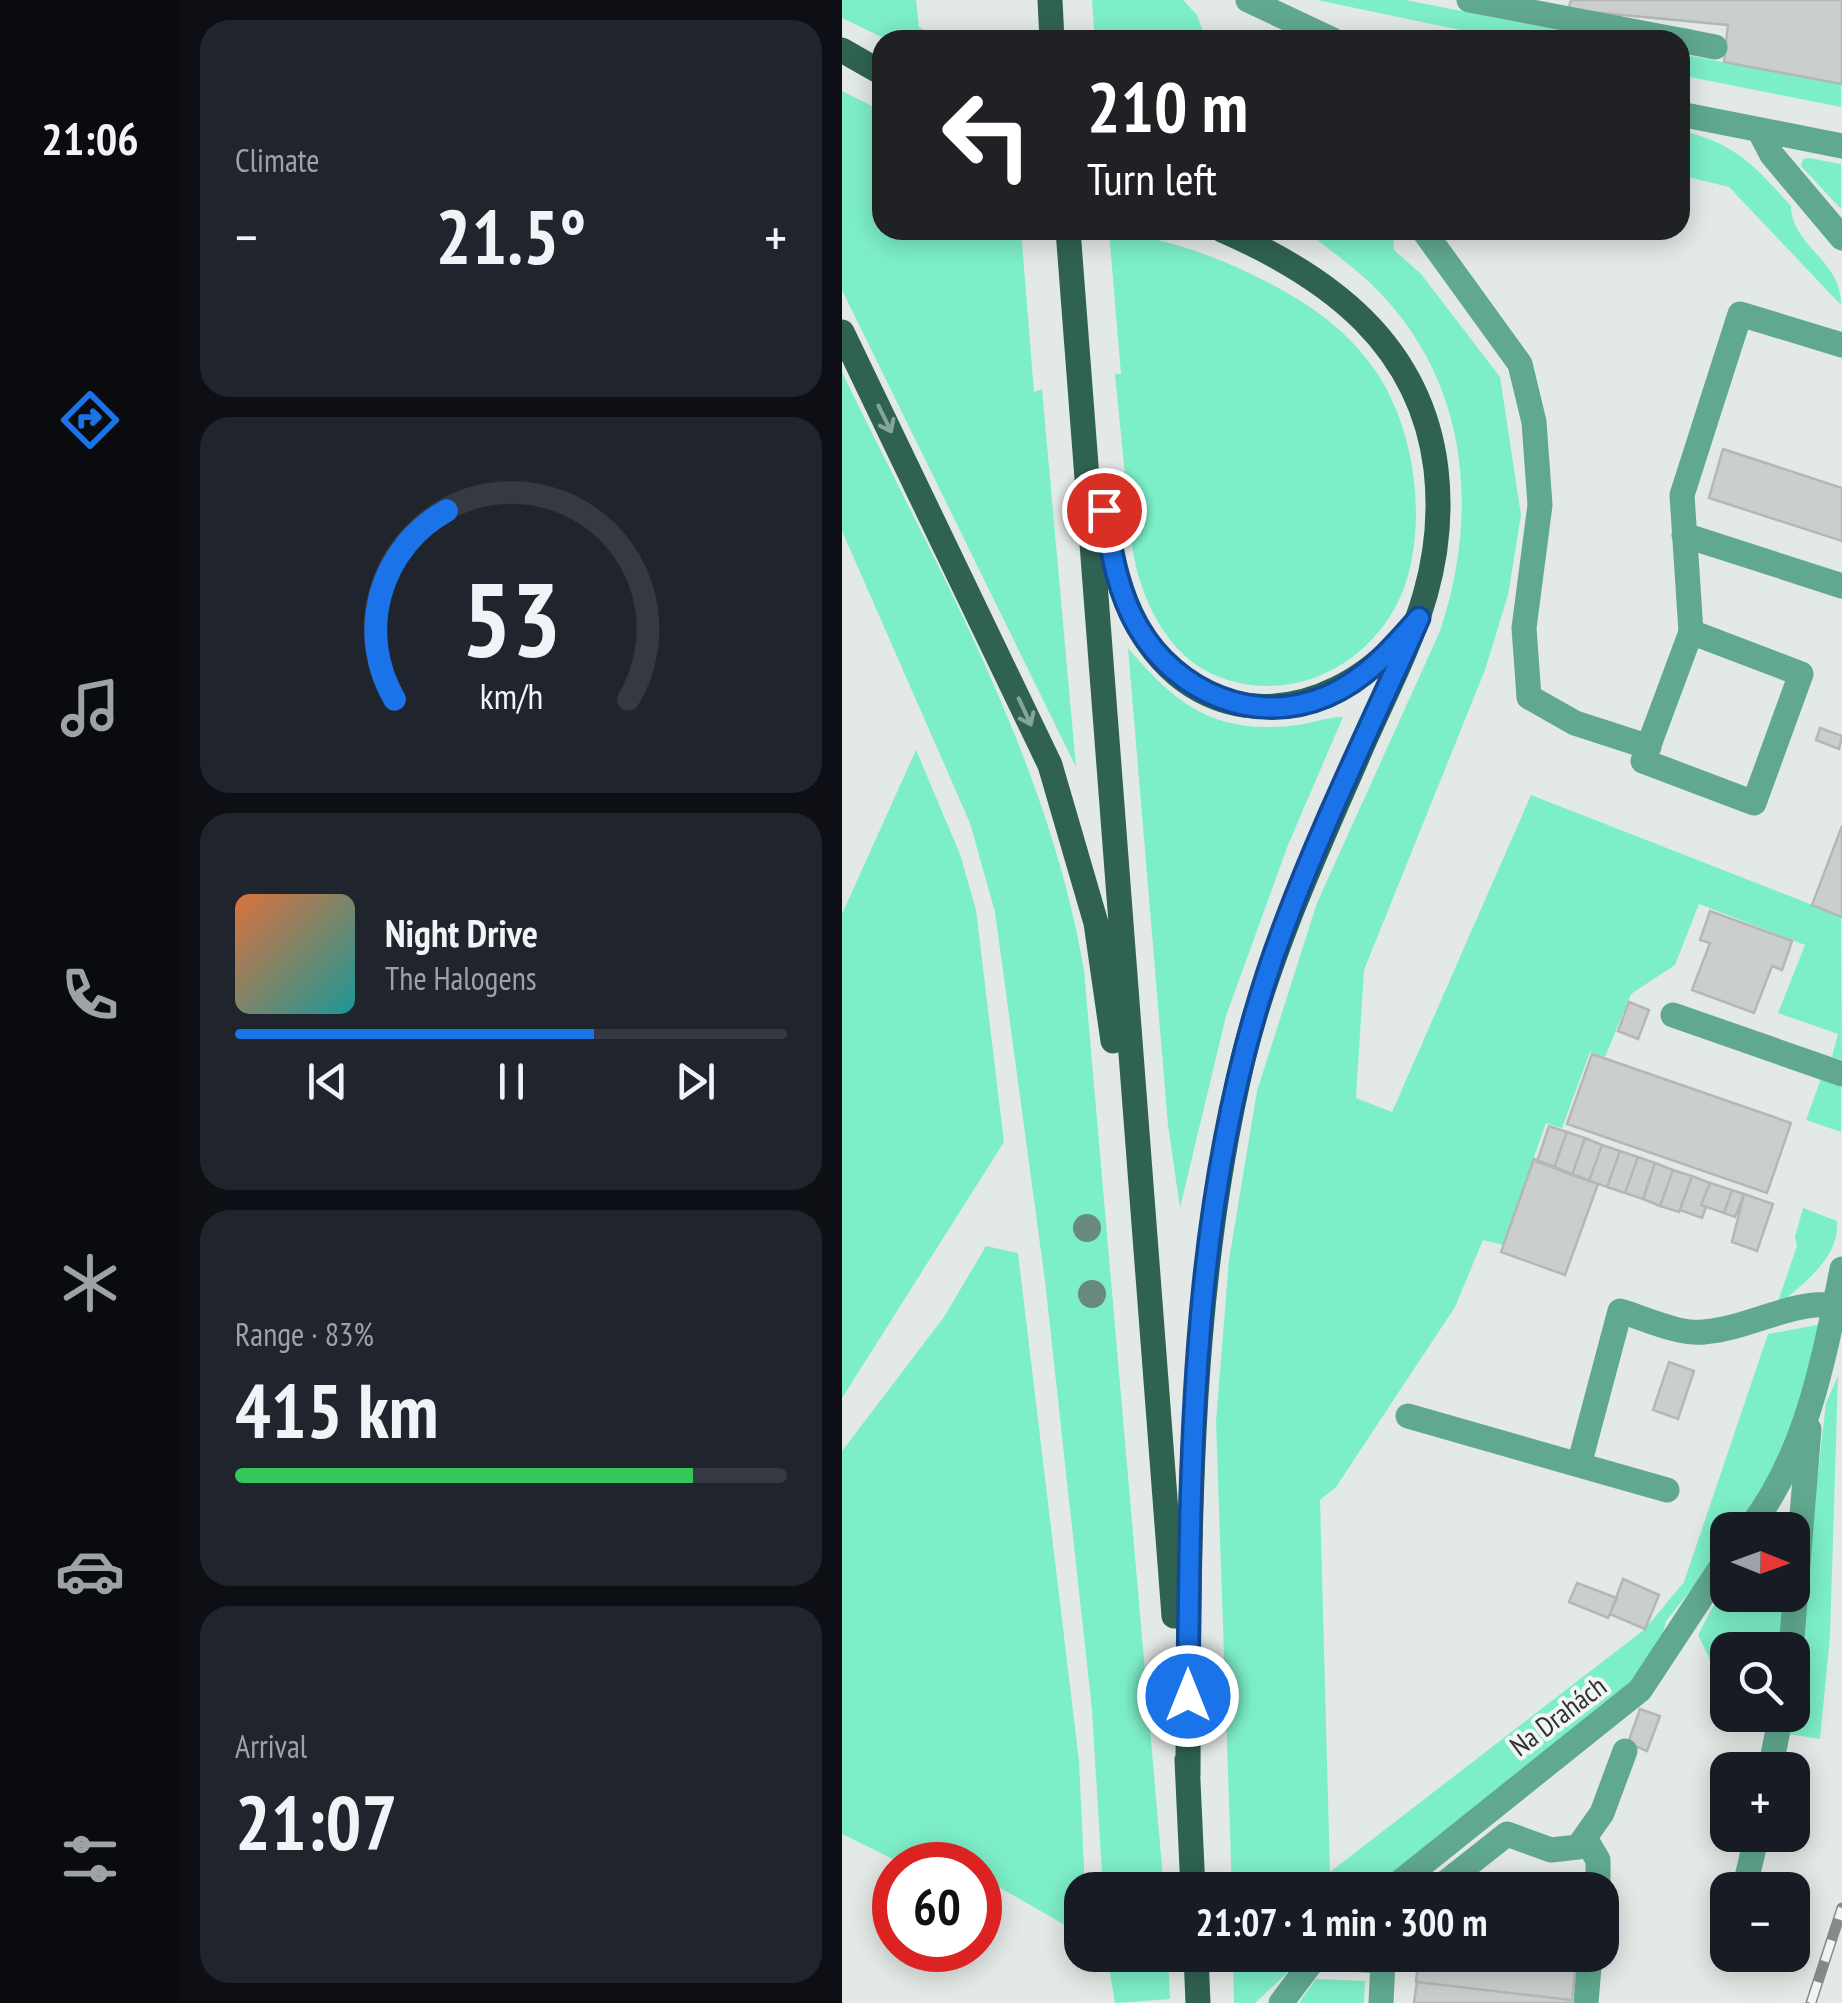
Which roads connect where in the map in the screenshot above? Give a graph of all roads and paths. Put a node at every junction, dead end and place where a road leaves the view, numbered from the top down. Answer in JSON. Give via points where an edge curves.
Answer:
{"nodes":[{"id":1,"x":1050,"y":0,"type":"edge"},
{"id":2,"x":1248,"y":0,"type":"edge"},
{"id":3,"x":1469,"y":0,"type":"edge"},
{"id":4,"x":1052,"y":30,"type":"edge"},
{"id":5,"x":1312,"y":30,"type":"edge"},
{"id":6,"x":1626,"y":30,"type":"edge"},
{"id":7,"x":1690,"y":42,"type":"edge"},
{"id":8,"x":1715,"y":47,"type":"dead end"},
{"id":9,"x":842,"y":50,"type":"edge"},
{"id":10,"x":872,"y":67,"type":"edge"},
{"id":11,"x":1690,"y":116,"type":"edge"},
{"id":12,"x":1759,"y":130,"type":"junction"},
{"id":13,"x":1842,"y":146,"type":"edge"},
{"id":14,"x":1842,"y":238,"type":"edge"},
{"id":15,"x":1069,"y":240,"type":"edge"},
{"id":16,"x":1242,"y":240,"type":"edge"},
{"id":17,"x":1430,"y":240,"type":"edge"},
{"id":18,"x":842,"y":332,"type":"edge"},
{"id":19,"x":1842,"y":344,"type":"edge"},
{"id":20,"x":1081,"y":388,"type":"junction"},
{"id":21,"x":1684,"y":535,"type":"junction"},
{"id":22,"x":1842,"y":586,"type":"edge"},
{"id":23,"x":1419,"y":618,"type":"junction"},
{"id":24,"x":1691,"y":632,"type":"junction"},
{"id":25,"x":1648,"y":748,"type":"junction"},
{"id":26,"x":1672,"y":1015,"type":"dead end"},
{"id":27,"x":1842,"y":1074,"type":"edge"},
{"id":28,"x":1143,"y":1253,"type":"junction"},
{"id":29,"x":1842,"y":1269,"type":"edge"},
{"id":30,"x":1834,"y":1305,"type":"junction"},
{"id":31,"x":1810,"y":1404,"type":"junction"},
{"id":32,"x":1408,"y":1416,"type":"dead end"},
{"id":33,"x":1578,"y":1465,"type":"junction"},
{"id":34,"x":1666,"y":1490,"type":"dead end"},
{"id":35,"x":1760,"y":1512,"type":"edge"},
{"id":36,"x":1710,"y":1584,"type":"edge"},
{"id":37,"x":1793,"y":1632,"type":"edge"},
{"id":38,"x":1624,"y":1752,"type":"dead end"},
{"id":39,"x":1188,"y":1775,"type":"junction"},
{"id":40,"x":1586,"y":1840,"type":"junction"},
{"id":41,"x":1192,"y":1872,"type":"edge"},
{"id":42,"x":1412,"y":1872,"type":"edge"},
{"id":43,"x":1457,"y":1872,"type":"edge"},
{"id":44,"x":1598,"y":1872,"type":"edge"},
{"id":45,"x":1197,"y":1972,"type":"edge"},
{"id":46,"x":1304,"y":1972,"type":"edge"},
{"id":47,"x":1382,"y":1972,"type":"edge"},
{"id":48,"x":1589,"y":1972,"type":"edge"},
{"id":49,"x":1198,"y":2003,"type":"edge"},
{"id":50,"x":1281,"y":2003,"type":"edge"},
{"id":51,"x":1381,"y":2003,"type":"edge"},
{"id":52,"x":1586,"y":2003,"type":"edge"}],
"edges":[{"from":1,"to":4,"type":"main road"},
{"from":2,"to":5,"type":"street"},
{"from":3,"to":6,"type":"street"},
{"from":7,"to":8,"type":"street"},
{"from":9,"to":10,"type":"main road"},
{"from":11,"to":12,"type":"street"},
{"from":12,"to":13,"type":"street"},
{"from":12,"to":14,"type":"street"},
{"from":15,"to":20,"type":"main road"},
{"from":16,"to":23,"type":"main road","via":[[1340,296],[1379,333],[1408,376],[1430,436],[1438,494],[1436,562]]},
{"from":17,"to":25,"type":"street","via":[[1520,364],[1534,422],[1540,505],[1524,628],[1529,697],[1575,724]]},
{"from":18,"to":28,"type":"main road","one_way":true,"via":[[1065,804],[1096,922]]},
{"from":19,"to":21,"type":"street","via":[[1740,314],[1682,495]]},
{"from":20,"to":23,"type":"main road","via":[[1128,608],[1148,642],[1195,688],[1243,704],[1301,705],[1371,669]]},
{"from":20,"to":28,"type":"main road"},
{"from":21,"to":22,"type":"street"},
{"from":21,"to":24,"type":"street"},
{"from":23,"to":39,"type":"main road","via":[[1284,925],[1244,1058],[1216,1197],[1190,1460]]},
{"from":24,"to":25,"type":"street"},
{"from":24,"to":25,"type":"street","via":[[1802,674],[1754,803],[1643,761]]},
{"from":26,"to":27,"type":"street"},
{"from":28,"to":39,"type":"main road"},
{"from":29,"to":30,"type":"street"},
{"from":30,"to":31,"type":"street"},
{"from":30,"to":33,"type":"street","via":[[1806,1302],[1773,1318],[1700,1333],[1620,1311]]},
{"from":31,"to":35,"type":"street","via":[[1780,1481]]},
{"from":31,"to":37,"type":"street"},
{"from":32,"to":33,"type":"street"},
{"from":33,"to":34,"type":"street"},
{"from":36,"to":42,"type":"street","name":"Na Drahách","via":[[1640,1690]]},
{"from":38,"to":40,"type":"street"},
{"from":39,"to":41,"type":"main road"},
{"from":40,"to":43,"type":"street","via":[[1559,1852],[1507,1834]]},
{"from":40,"to":44,"type":"street"},
{"from":45,"to":49,"type":"main road"},
{"from":46,"to":50,"type":"street"},
{"from":47,"to":51,"type":"street"},
{"from":48,"to":52,"type":"street"}]}
